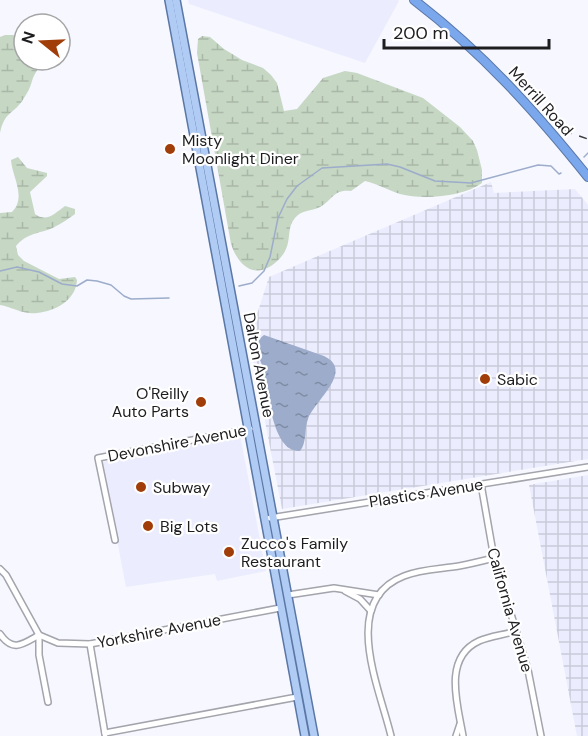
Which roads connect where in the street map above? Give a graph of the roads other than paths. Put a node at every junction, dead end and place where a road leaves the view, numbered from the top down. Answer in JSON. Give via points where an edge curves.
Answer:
{"nodes":[{"id":1,"x":414,"y":0,"type":"edge"},
{"id":2,"x":173,"y":4,"type":"edge"},
{"id":3,"x":588,"y":177,"type":"edge"},
{"id":4,"x":257,"y":428,"type":"junction"},
{"id":5,"x":247,"y":430,"type":"junction"},
{"id":6,"x":588,"y":467,"type":"edge"},
{"id":7,"x":482,"y":484,"type":"junction"},
{"id":8,"x":274,"y":517,"type":"junction"},
{"id":9,"x":263,"y":519,"type":"junction"},
{"id":10,"x":115,"y":540,"type":"dead end"},
{"id":11,"x":494,"y":558,"type":"junction"},
{"id":12,"x":0,"y":569,"type":"edge"},
{"id":13,"x":338,"y":588,"type":"junction"},
{"id":14,"x":288,"y":595,"type":"junction"},
{"id":15,"x":379,"y":595,"type":"junction"},
{"id":16,"x":280,"y":608,"type":"junction"},
{"id":17,"x":371,"y":611,"type":"junction"},
{"id":18,"x":516,"y":631,"type":"junction"},
{"id":19,"x":0,"y":634,"type":"edge"},
{"id":20,"x":39,"y":635,"type":"junction"},
{"id":21,"x":90,"y":644,"type":"junction"},
{"id":22,"x":297,"y":697,"type":"junction"},
{"id":23,"x":48,"y":702,"type":"dead end"},
{"id":24,"x":461,"y":722,"type":"junction"},
{"id":25,"x":105,"y":735,"type":"edge"},
{"id":26,"x":305,"y":736,"type":"edge"},
{"id":27,"x":314,"y":736,"type":"edge"},
{"id":28,"x":391,"y":736,"type":"edge"},
{"id":29,"x":456,"y":736,"type":"edge"},
{"id":30,"x":463,"y":736,"type":"edge"},
{"id":31,"x":541,"y":736,"type":"edge"}],
"edges":[{"from":1,"to":3,"type":"highway","name":"Merrill Road","via":[[503,78]]},
{"from":2,"to":4,"type":"main road","name":"Dalton Avenue"},
{"from":2,"to":5,"type":"main road","name":"Dalton Avenue"},
{"from":4,"to":5,"type":"street","name":"Devonshire Avenue"},
{"from":4,"to":8,"type":"main road","name":"Dalton Avenue"},
{"from":5,"to":9,"type":"main road","name":"Dalton Avenue"},
{"from":5,"to":10,"type":"street","name":"Devonshire Avenue","via":[[98,458]]},
{"from":6,"to":7,"type":"street","name":"Plastics Avenue"},
{"from":7,"to":8,"type":"street","name":"Plastics Avenue"},
{"from":7,"to":11,"type":"street","name":"California Avenue"},
{"from":8,"to":9,"type":"street","name":"Plastics Avenue"},
{"from":8,"to":14,"type":"main road","name":"Dalton Avenue"},
{"from":9,"to":16,"type":"main road","name":"Dalton Avenue"},
{"from":11,"to":15,"type":"street","via":[[405,576]]},
{"from":11,"to":18,"type":"street","name":"California Avenue"},
{"from":12,"to":20,"type":"street"},
{"from":13,"to":14,"type":"street"},
{"from":13,"to":15,"type":"street"},
{"from":13,"to":17,"type":"street","via":[[352,594]]},
{"from":14,"to":27,"type":"main road","name":"Dalton Avenue"},
{"from":15,"to":17,"type":"street"},
{"from":16,"to":21,"type":"street","name":"Yorkshire Avenue"},
{"from":16,"to":22,"type":"main road","name":"Dalton Avenue"},
{"from":17,"to":28,"type":"street","via":[[371,662]]},
{"from":18,"to":24,"type":"street","via":[[480,641],[462,655],[455,673]]},
{"from":18,"to":31,"type":"street","name":"California Avenue"},
{"from":19,"to":20,"type":"street","via":[[7,643],[16,645]]},
{"from":20,"to":21,"type":"street","name":"Yorkshire Avenue","via":[[58,643]]},
{"from":20,"to":23,"type":"street"},
{"from":21,"to":25,"type":"street"},
{"from":22,"to":25,"type":"street"},
{"from":22,"to":26,"type":"main road","name":"Dalton Avenue"},
{"from":24,"to":29,"type":"street"},
{"from":24,"to":30,"type":"street"}]}
